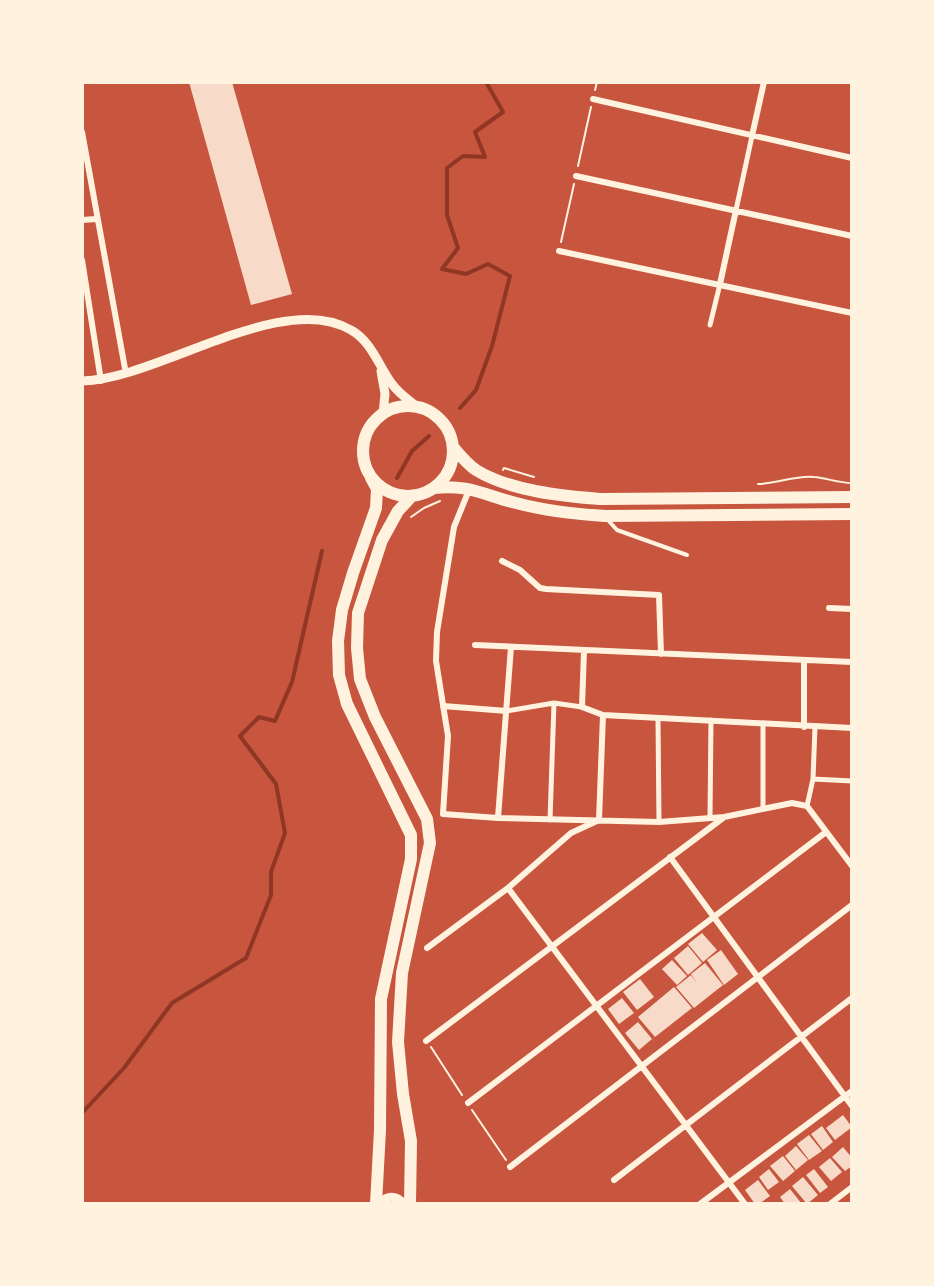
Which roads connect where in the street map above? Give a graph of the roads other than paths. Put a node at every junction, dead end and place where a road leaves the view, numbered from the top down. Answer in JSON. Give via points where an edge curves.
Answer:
{"nodes":[{"id":1,"x":764,"y":82,"type":"edge"},
{"id":2,"x":593,"y":99,"type":"dead end"},
{"id":3,"x":82,"y":132,"type":"edge"},
{"id":4,"x":752,"y":136,"type":"junction"},
{"id":5,"x":852,"y":158,"type":"edge"},
{"id":6,"x":576,"y":176,"type":"dead end"},
{"id":7,"x":736,"y":210,"type":"junction"},
{"id":8,"x":96,"y":219,"type":"junction"},
{"id":9,"x":82,"y":220,"type":"edge"},
{"id":10,"x":852,"y":236,"type":"edge"},
{"id":11,"x":559,"y":251,"type":"dead end"},
{"id":12,"x":82,"y":260,"type":"edge"},
{"id":13,"x":720,"y":284,"type":"junction"},
{"id":14,"x":852,"y":313,"type":"edge"},
{"id":15,"x":710,"y":325,"type":"dead end"},
{"id":16,"x":378,"y":360,"type":"junction"},
{"id":17,"x":126,"y":375,"type":"junction"},
{"id":18,"x":82,"y":381,"type":"edge"},
{"id":19,"x":101,"y":381,"type":"junction"},
{"id":20,"x":420,"y":408,"type":"junction"},
{"id":21,"x":383,"y":414,"type":"junction"},
{"id":22,"x":453,"y":447,"type":"junction"},
{"id":23,"x":371,"y":478,"type":"junction"},
{"id":24,"x":434,"y":488,"type":"junction"},
{"id":25,"x":470,"y":488,"type":"junction"},
{"id":26,"x":412,"y":496,"type":"junction"},
{"id":27,"x":852,"y":497,"type":"edge"},
{"id":28,"x":852,"y":514,"type":"edge"},
{"id":29,"x":605,"y":516,"type":"junction"},
{"id":30,"x":687,"y":555,"type":"dead end"},
{"id":31,"x":502,"y":561,"type":"dead end"},
{"id":32,"x":829,"y":608,"type":"dead end"},
{"id":33,"x":852,"y":609,"type":"edge"},
{"id":34,"x":475,"y":645,"type":"dead end"},
{"id":35,"x":511,"y":647,"type":"junction"},
{"id":36,"x":584,"y":651,"type":"junction"},
{"id":37,"x":661,"y":654,"type":"junction"},
{"id":38,"x":804,"y":660,"type":"junction"},
{"id":39,"x":852,"y":662,"type":"edge"},
{"id":40,"x":554,"y":704,"type":"junction"},
{"id":41,"x":443,"y":706,"type":"junction"},
{"id":42,"x":582,"y":707,"type":"junction"},
{"id":43,"x":507,"y":711,"type":"junction"},
{"id":44,"x":603,"y":716,"type":"junction"},
{"id":45,"x":658,"y":719,"type":"junction"},
{"id":46,"x":711,"y":720,"type":"junction"},
{"id":47,"x":763,"y":723,"type":"junction"},
{"id":48,"x":804,"y":727,"type":"junction"},
{"id":49,"x":815,"y":727,"type":"junction"},
{"id":50,"x":852,"y":728,"type":"edge"},
{"id":51,"x":813,"y":779,"type":"junction"},
{"id":52,"x":852,"y":781,"type":"edge"},
{"id":53,"x":807,"y":806,"type":"junction"},
{"id":54,"x":763,"y":807,"type":"junction"},
{"id":55,"x":710,"y":817,"type":"junction"},
{"id":56,"x":724,"y":817,"type":"junction"},
{"id":57,"x":498,"y":818,"type":"junction"},
{"id":58,"x":550,"y":819,"type":"junction"},
{"id":59,"x":599,"y":820,"type":"junction"},
{"id":60,"x":658,"y":822,"type":"junction"},
{"id":61,"x":826,"y":832,"type":"junction"},
{"id":62,"x":670,"y":858,"type":"junction"},
{"id":63,"x":852,"y":866,"type":"edge"},
{"id":64,"x":508,"y":888,"type":"junction"},
{"id":65,"x":852,"y":905,"type":"edge"},
{"id":66,"x":715,"y":917,"type":"junction"},
{"id":67,"x":553,"y":946,"type":"junction"},
{"id":68,"x":427,"y":948,"type":"dead end"},
{"id":69,"x":757,"y":978,"type":"junction"},
{"id":70,"x":852,"y":998,"type":"edge"},
{"id":71,"x":597,"y":1005,"type":"junction"},
{"id":72,"x":799,"y":1036,"type":"junction"},
{"id":73,"x":426,"y":1041,"type":"dead end"},
{"id":74,"x":643,"y":1065,"type":"junction"},
{"id":75,"x":852,"y":1091,"type":"edge"},
{"id":76,"x":845,"y":1097,"type":"junction"},
{"id":77,"x":468,"y":1103,"type":"dead end"},
{"id":78,"x":852,"y":1106,"type":"edge"},
{"id":79,"x":686,"y":1125,"type":"junction"},
{"id":80,"x":510,"y":1167,"type":"dead end"},
{"id":81,"x":614,"y":1180,"type":"dead end"},
{"id":82,"x":729,"y":1182,"type":"junction"},
{"id":83,"x":852,"y":1187,"type":"edge"},
{"id":84,"x":377,"y":1203,"type":"edge"},
{"id":85,"x":404,"y":1203,"type":"edge"},
{"id":86,"x":410,"y":1203,"type":"edge"},
{"id":87,"x":700,"y":1203,"type":"edge"},
{"id":88,"x":745,"y":1203,"type":"edge"},
{"id":89,"x":830,"y":1203,"type":"edge"}],
"edges":[{"from":1,"to":4,"type":"street"},
{"from":2,"to":4,"type":"street"},
{"from":3,"to":8,"type":"street"},
{"from":4,"to":5,"type":"street"},
{"from":4,"to":7,"type":"street"},
{"from":6,"to":7,"type":"street"},
{"from":7,"to":10,"type":"street"},
{"from":7,"to":13,"type":"street"},
{"from":8,"to":9,"type":"street"},
{"from":8,"to":17,"type":"street"},
{"from":11,"to":13,"type":"street"},
{"from":12,"to":19,"type":"street"},
{"from":13,"to":14,"type":"street"},
{"from":13,"to":15,"type":"street"},
{"from":16,"to":17,"type":"street","via":[[365,340],[351,330],[325,320],[296,320],[256,327]]},
{"from":16,"to":20,"type":"street","via":[[393,386]]},
{"from":16,"to":21,"type":"street","via":[[385,394]]},
{"from":17,"to":19,"type":"street"},
{"from":18,"to":19,"type":"street"},
{"from":20,"to":21,"type":"main road","via":[[400,407]]},
{"from":20,"to":22,"type":"main road","via":[[438,418]]},
{"from":21,"to":23,"type":"main road","via":[[370,427],[363,444],[364,462]]},
{"from":22,"to":24,"type":"main road","via":[[449,470]]},
{"from":22,"to":27,"type":"main road","via":[[474,468],[490,477],[570,497]]},
{"from":23,"to":26,"type":"main road","via":[[389,493]]},
{"from":23,"to":84,"type":"main road","via":[[377,489],[376,508],[342,610],[339,675],[347,704],[411,835],[409,868],[381,999]]},
{"from":24,"to":25,"type":"main road"},
{"from":24,"to":26,"type":"main road"},
{"from":25,"to":29,"type":"main road","via":[[541,509]]},
{"from":25,"to":41,"type":"street","via":[[454,527],[437,632],[436,661]]},
{"from":26,"to":86,"type":"main road","via":[[398,511],[382,540],[358,613],[357,648],[360,680],[430,829],[427,864],[402,973],[398,1042],[411,1142]]},
{"from":28,"to":29,"type":"main road"},
{"from":29,"to":30,"type":"lane","via":[[617,530]]},
{"from":31,"to":37,"type":"street","via":[[546,590],[659,595]]},
{"from":32,"to":33,"type":"street"},
{"from":34,"to":35,"type":"street"},
{"from":35,"to":36,"type":"street"},
{"from":35,"to":43,"type":"street"},
{"from":36,"to":37,"type":"street"},
{"from":36,"to":42,"type":"street"},
{"from":37,"to":38,"type":"street"},
{"from":38,"to":39,"type":"street"},
{"from":38,"to":48,"type":"street"},
{"from":40,"to":42,"type":"street"},
{"from":40,"to":43,"type":"street"},
{"from":40,"to":58,"type":"street"},
{"from":41,"to":43,"type":"street"},
{"from":41,"to":57,"type":"street","via":[[448,736],[443,814]]},
{"from":42,"to":44,"type":"street"},
{"from":43,"to":57,"type":"street"},
{"from":44,"to":45,"type":"street"},
{"from":44,"to":59,"type":"street"},
{"from":45,"to":46,"type":"street"},
{"from":45,"to":60,"type":"street"},
{"from":46,"to":47,"type":"street"},
{"from":46,"to":55,"type":"street"},
{"from":47,"to":48,"type":"street"},
{"from":47,"to":54,"type":"street"},
{"from":48,"to":49,"type":"street"},
{"from":49,"to":50,"type":"street"},
{"from":49,"to":51,"type":"street"},
{"from":51,"to":52,"type":"street"},
{"from":51,"to":53,"type":"street"},
{"from":53,"to":54,"type":"street","via":[[792,803]]},
{"from":53,"to":61,"type":"street"},
{"from":54,"to":56,"type":"street"},
{"from":55,"to":56,"type":"street"},
{"from":55,"to":60,"type":"street"},
{"from":56,"to":62,"type":"street"},
{"from":57,"to":58,"type":"street"},
{"from":58,"to":59,"type":"street"},
{"from":59,"to":60,"type":"street"},
{"from":59,"to":64,"type":"street","via":[[571,833]]},
{"from":61,"to":63,"type":"street"},
{"from":61,"to":66,"type":"street"},
{"from":62,"to":66,"type":"street"},
{"from":62,"to":67,"type":"street"},
{"from":64,"to":67,"type":"street"},
{"from":64,"to":68,"type":"street"},
{"from":65,"to":69,"type":"street"},
{"from":66,"to":69,"type":"street"},
{"from":66,"to":71,"type":"street"},
{"from":67,"to":71,"type":"street"},
{"from":67,"to":73,"type":"street"},
{"from":69,"to":72,"type":"street"},
{"from":69,"to":74,"type":"street"},
{"from":70,"to":72,"type":"street"},
{"from":71,"to":74,"type":"street"},
{"from":71,"to":77,"type":"street"},
{"from":72,"to":76,"type":"street"},
{"from":72,"to":79,"type":"street"},
{"from":74,"to":79,"type":"street"},
{"from":74,"to":80,"type":"street"},
{"from":75,"to":76,"type":"street"},
{"from":76,"to":78,"type":"street"},
{"from":76,"to":82,"type":"street"},
{"from":79,"to":81,"type":"street"},
{"from":79,"to":82,"type":"street"},
{"from":82,"to":87,"type":"street"},
{"from":82,"to":88,"type":"street"},
{"from":83,"to":89,"type":"street"},
{"from":84,"to":85,"type":"street","via":[[392,1197]]}]}
